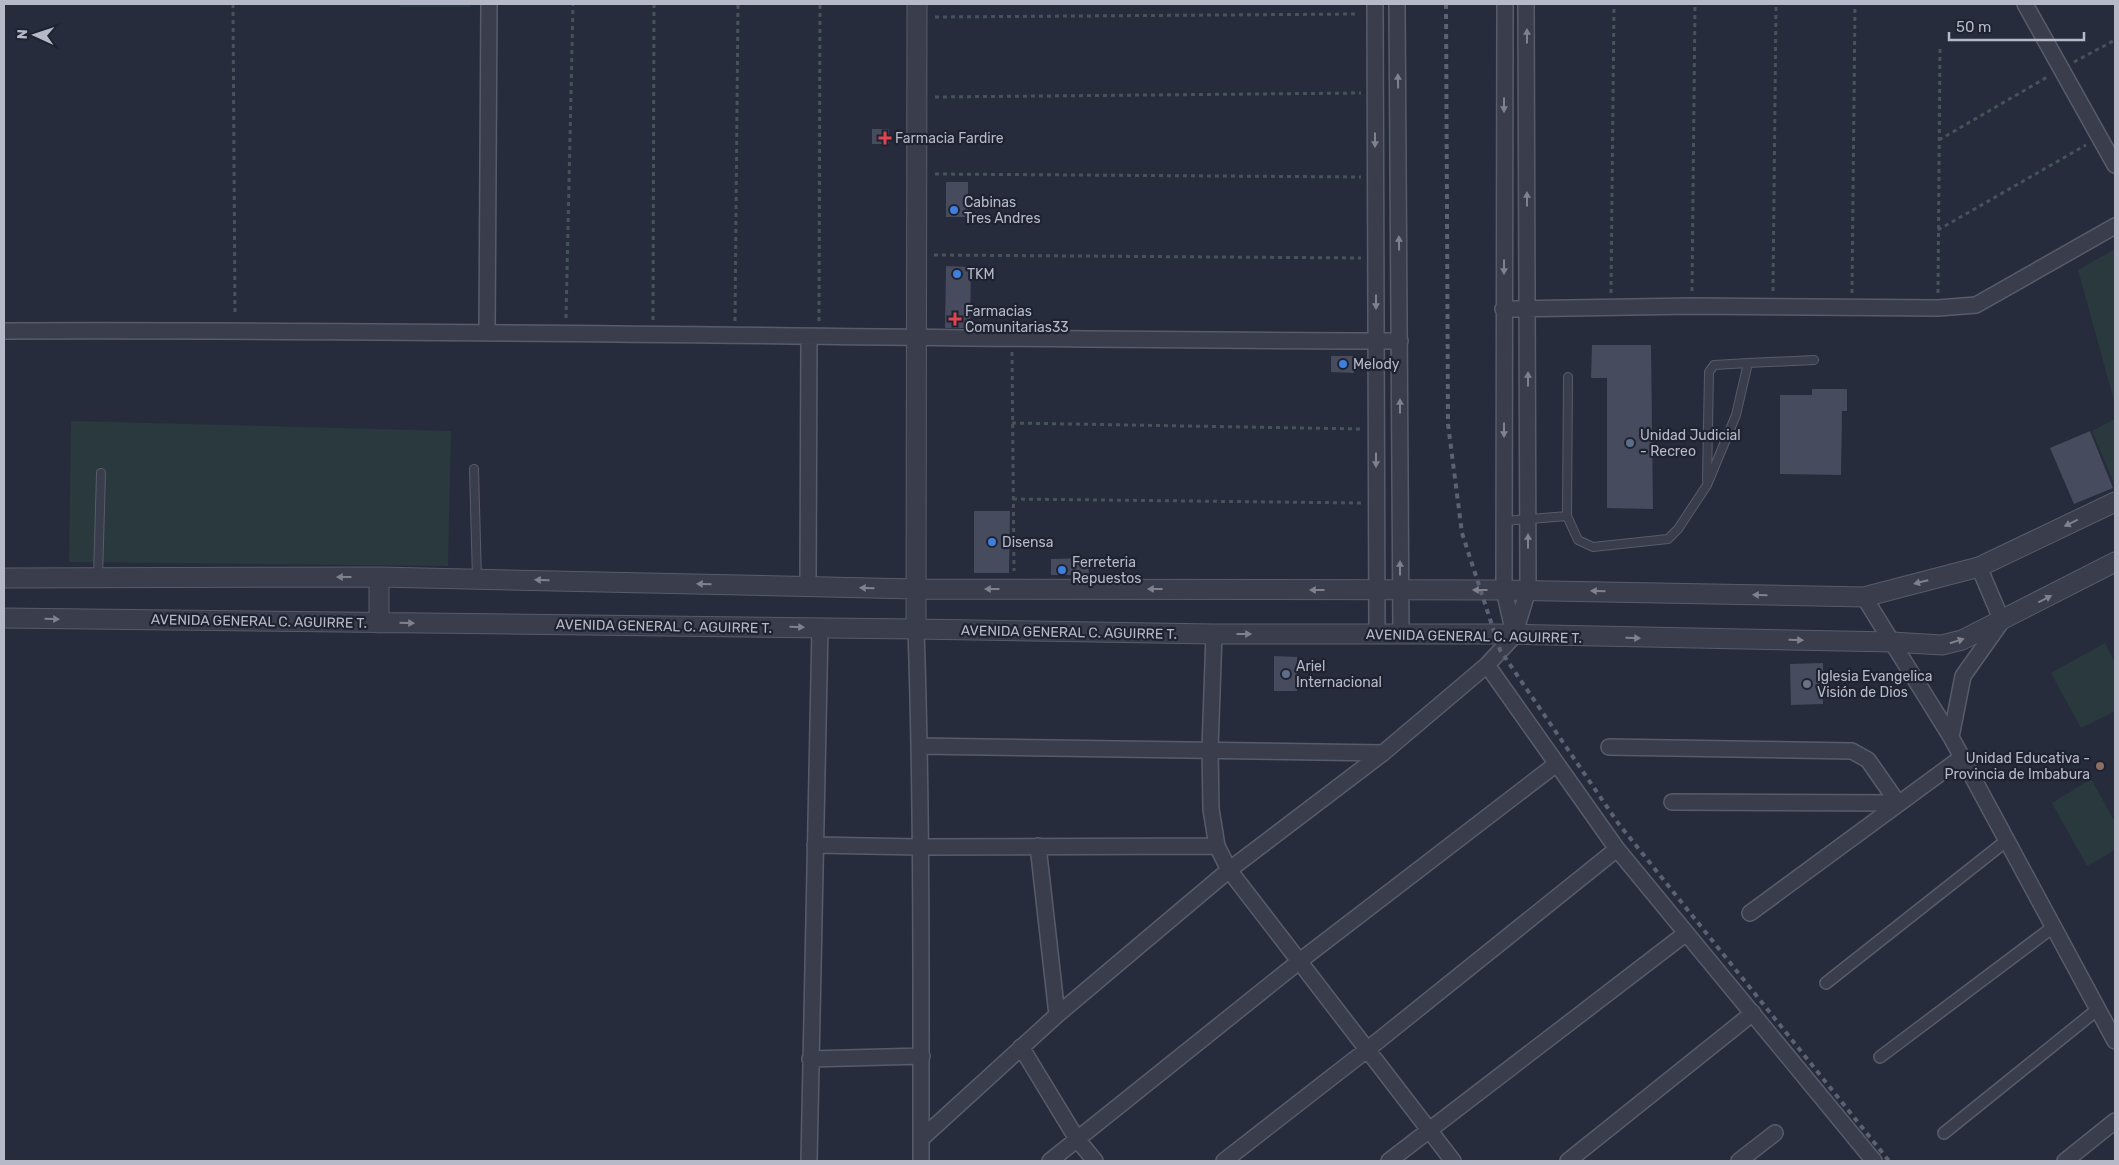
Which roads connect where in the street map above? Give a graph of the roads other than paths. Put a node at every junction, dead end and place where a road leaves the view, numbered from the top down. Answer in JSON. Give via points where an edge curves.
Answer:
{"nodes":[{"id":1,"x":489,"y":4,"type":"edge"},
{"id":2,"x":1397,"y":4,"type":"edge"},
{"id":3,"x":1505,"y":4,"type":"edge"},
{"id":4,"x":1526,"y":4,"type":"edge"},
{"id":5,"x":2025,"y":4,"type":"edge"},
{"id":6,"x":1375,"y":9,"type":"edge"},
{"id":7,"x":917,"y":11,"type":"edge"},
{"id":8,"x":1504,"y":69,"type":"junction"},
{"id":9,"x":1527,"y":69,"type":"junction"},
{"id":10,"x":2115,"y":166,"type":"edge"},
{"id":11,"x":2115,"y":226,"type":"edge"},
{"id":12,"x":1528,"y":309,"type":"junction"},
{"id":13,"x":1503,"y":310,"type":"junction"},
{"id":14,"x":4,"y":331,"type":"edge"},
{"id":15,"x":487,"y":333,"type":"junction"},
{"id":16,"x":814,"y":337,"type":"junction"},
{"id":17,"x":916,"y":339,"type":"junction"},
{"id":18,"x":1376,"y":341,"type":"junction"},
{"id":19,"x":1400,"y":341,"type":"junction"},
{"id":20,"x":1814,"y":360,"type":"dead end"},
{"id":21,"x":1748,"y":363,"type":"junction"},
{"id":22,"x":1568,"y":377,"type":"dead end"},
{"id":23,"x":474,"y":469,"type":"dead end"},
{"id":24,"x":101,"y":473,"type":"dead end"},
{"id":25,"x":1707,"y":485,"type":"junction"},
{"id":26,"x":2115,"y":502,"type":"edge"},
{"id":27,"x":1567,"y":516,"type":"junction"},
{"id":28,"x":1528,"y":519,"type":"junction"},
{"id":29,"x":1504,"y":521,"type":"junction"},
{"id":30,"x":2115,"y":562,"type":"edge"},
{"id":31,"x":1979,"y":567,"type":"junction"},
{"id":32,"x":4,"y":578,"type":"edge"},
{"id":33,"x":98,"y":578,"type":"junction"},
{"id":34,"x":379,"y":578,"type":"junction"},
{"id":35,"x":477,"y":579,"type":"junction"},
{"id":36,"x":808,"y":586,"type":"junction"},
{"id":37,"x":916,"y":589,"type":"junction"},
{"id":38,"x":1377,"y":590,"type":"junction"},
{"id":39,"x":1400,"y":590,"type":"junction"},
{"id":40,"x":1504,"y":590,"type":"junction"},
{"id":41,"x":1528,"y":590,"type":"junction"},
{"id":42,"x":1864,"y":597,"type":"junction"},
{"id":43,"x":4,"y":618,"type":"edge"},
{"id":44,"x":2002,"y":621,"type":"junction"},
{"id":45,"x":380,"y":623,"type":"junction"},
{"id":46,"x":820,"y":628,"type":"junction"},
{"id":47,"x":916,"y":629,"type":"junction"},
{"id":48,"x":1214,"y":634,"type":"junction"},
{"id":49,"x":1377,"y":634,"type":"junction"},
{"id":50,"x":1401,"y":634,"type":"junction"},
{"id":51,"x":1514,"y":636,"type":"junction"},
{"id":52,"x":1892,"y":642,"type":"junction"},
{"id":53,"x":1487,"y":666,"type":"junction"},
{"id":54,"x":1951,"y":737,"type":"junction"},
{"id":55,"x":920,"y":746,"type":"junction"},
{"id":56,"x":1609,"y":748,"type":"dead end"},
{"id":57,"x":1210,"y":749,"type":"junction"},
{"id":58,"x":1383,"y":753,"type":"junction"},
{"id":59,"x":1961,"y":758,"type":"junction"},
{"id":60,"x":1555,"y":765,"type":"junction"},
{"id":61,"x":1672,"y":802,"type":"dead end"},
{"id":62,"x":1898,"y":802,"type":"junction"},
{"id":63,"x":2006,"y":842,"type":"junction"},
{"id":64,"x":815,"y":845,"type":"junction"},
{"id":65,"x":1038,"y":846,"type":"junction"},
{"id":66,"x":1217,"y":846,"type":"junction"},
{"id":67,"x":919,"y":848,"type":"junction"},
{"id":68,"x":1617,"y":849,"type":"junction"},
{"id":69,"x":1229,"y":870,"type":"junction"},
{"id":70,"x":1750,"y":913,"type":"dead end"},
{"id":71,"x":2053,"y":927,"type":"junction"},
{"id":72,"x":1685,"y":934,"type":"junction"},
{"id":73,"x":1301,"y":960,"type":"junction"},
{"id":74,"x":1826,"y":984,"type":"dead end"},
{"id":75,"x":2103,"y":1007,"type":"junction"},
{"id":76,"x":1753,"y":1013,"type":"junction"},
{"id":77,"x":1057,"y":1015,"type":"junction"},
{"id":78,"x":2115,"y":1041,"type":"edge"},
{"id":79,"x":1021,"y":1047,"type":"junction"},
{"id":80,"x":1368,"y":1049,"type":"junction"},
{"id":81,"x":922,"y":1056,"type":"junction"},
{"id":82,"x":1880,"y":1057,"type":"dead end"},
{"id":83,"x":810,"y":1059,"type":"junction"},
{"id":84,"x":2115,"y":1121,"type":"edge"},
{"id":85,"x":1429,"y":1130,"type":"junction"},
{"id":86,"x":1775,"y":1133,"type":"dead end"},
{"id":87,"x":1944,"y":1133,"type":"dead end"},
{"id":88,"x":921,"y":1139,"type":"junction"},
{"id":89,"x":1078,"y":1139,"type":"junction"},
{"id":90,"x":809,"y":1161,"type":"edge"},
{"id":91,"x":921,"y":1161,"type":"edge"},
{"id":92,"x":1050,"y":1161,"type":"edge"},
{"id":93,"x":1096,"y":1161,"type":"edge"},
{"id":94,"x":1224,"y":1161,"type":"edge"},
{"id":95,"x":1389,"y":1161,"type":"edge"},
{"id":96,"x":1454,"y":1161,"type":"edge"},
{"id":97,"x":1568,"y":1161,"type":"edge"},
{"id":98,"x":1739,"y":1161,"type":"edge"},
{"id":99,"x":1874,"y":1161,"type":"edge"},
{"id":100,"x":2065,"y":1161,"type":"edge"}],
"edges":[{"from":1,"to":15,"type":"street"},
{"from":19,"to":2,"type":"street","one_way":true},
{"from":3,"to":8,"type":"street"},
{"from":9,"to":4,"type":"street","one_way":true},
{"from":5,"to":10,"type":"street"},
{"from":6,"to":18,"type":"street","one_way":true},
{"from":7,"to":17,"type":"street"},
{"from":8,"to":9,"type":"street"},
{"from":8,"to":13,"type":"street","one_way":true},
{"from":12,"to":9,"type":"street","one_way":true},
{"from":11,"to":12,"type":"street","via":[[1976,305],[1938,308],[1692,306]]},
{"from":12,"to":13,"type":"street"},
{"from":28,"to":12,"type":"street","one_way":true},
{"from":13,"to":29,"type":"street","one_way":true},
{"from":14,"to":15,"type":"street"},
{"from":15,"to":16,"type":"street"},
{"from":16,"to":17,"type":"street"},
{"from":16,"to":36,"type":"street"},
{"from":17,"to":18,"type":"street"},
{"from":17,"to":37,"type":"street"},
{"from":18,"to":19,"type":"street"},
{"from":18,"to":38,"type":"street","one_way":true},
{"from":39,"to":19,"type":"street","one_way":true},
{"from":20,"to":21,"type":"lane"},
{"from":21,"to":25,"type":"lane","via":[[1736,415]]},
{"from":21,"to":25,"type":"lane","via":[[1714,366],[1709,372]]},
{"from":22,"to":27,"type":"lane"},
{"from":23,"to":35,"type":"lane"},
{"from":24,"to":33,"type":"lane"},
{"from":25,"to":27,"type":"lane","via":[[1678,530],[1668,538],[1593,548],[1578,540]]},
{"from":26,"to":31,"type":"street","one_way":true},
{"from":27,"to":28,"type":"lane"},
{"from":28,"to":29,"type":"lane"},
{"from":41,"to":28,"type":"street","one_way":true},
{"from":29,"to":40,"type":"street"},
{"from":44,"to":30,"type":"street","name":"AVENIDA GENERAL C. AGUIRRE T.","one_way":true},
{"from":31,"to":42,"type":"street","one_way":true},
{"from":31,"to":44,"type":"street"},
{"from":32,"to":33,"type":"street"},
{"from":34,"to":33,"type":"street","one_way":true},
{"from":34,"to":35,"type":"street"},
{"from":34,"to":45,"type":"street"},
{"from":36,"to":35,"type":"street","one_way":true},
{"from":37,"to":36,"type":"street","one_way":true},
{"from":38,"to":37,"type":"street","one_way":true},
{"from":37,"to":47,"type":"street"},
{"from":38,"to":39,"type":"street"},
{"from":38,"to":49,"type":"street"},
{"from":40,"to":39,"type":"street","one_way":true},
{"from":39,"to":50,"type":"street"},
{"from":40,"to":41,"type":"street"},
{"from":40,"to":51,"type":"street"},
{"from":42,"to":41,"type":"street","one_way":true},
{"from":41,"to":51,"type":"street"},
{"from":42,"to":52,"type":"street"},
{"from":43,"to":45,"type":"street","name":"AVENIDA GENERAL C. AGUIRRE T.","one_way":true},
{"from":52,"to":44,"type":"street","name":"AVENIDA GENERAL C. AGUIRRE T.","one_way":true,"via":[[1942,645],[1962,640]]},
{"from":44,"to":54,"type":"street","via":[[1963,676]]},
{"from":45,"to":46,"type":"street","name":"AVENIDA GENERAL C. AGUIRRE T.","one_way":true},
{"from":46,"to":47,"type":"street","name":"AVENIDA GENERAL C. AGUIRRE T."},
{"from":46,"to":64,"type":"street"},
{"from":47,"to":48,"type":"street","name":"AVENIDA GENERAL C. AGUIRRE T."},
{"from":47,"to":55,"type":"street"},
{"from":48,"to":49,"type":"street","name":"AVENIDA GENERAL C. AGUIRRE T.","one_way":true},
{"from":48,"to":57,"type":"street"},
{"from":49,"to":50,"type":"street","name":"AVENIDA GENERAL C. AGUIRRE T."},
{"from":50,"to":51,"type":"street","name":"AVENIDA GENERAL C. AGUIRRE T."},
{"from":51,"to":52,"type":"street","name":"AVENIDA GENERAL C. AGUIRRE T.","one_way":true},
{"from":51,"to":53,"type":"street"},
{"from":52,"to":54,"type":"street"},
{"from":53,"to":58,"type":"street"},
{"from":53,"to":60,"type":"street"},
{"from":54,"to":59,"type":"street"},
{"from":55,"to":57,"type":"street"},
{"from":55,"to":67,"type":"street"},
{"from":56,"to":62,"type":"street","via":[[1852,751],[1868,760]]},
{"from":57,"to":58,"type":"street"},
{"from":57,"to":66,"type":"street","via":[[1211,809]]},
{"from":58,"to":69,"type":"street"},
{"from":59,"to":62,"type":"street"},
{"from":59,"to":63,"type":"street"},
{"from":60,"to":68,"type":"street"},
{"from":60,"to":73,"type":"street"},
{"from":61,"to":62,"type":"street"},
{"from":62,"to":70,"type":"street"},
{"from":63,"to":71,"type":"street"},
{"from":63,"to":74,"type":"street"},
{"from":64,"to":67,"type":"street"},
{"from":64,"to":83,"type":"street"},
{"from":65,"to":66,"type":"street"},
{"from":65,"to":67,"type":"street"},
{"from":65,"to":77,"type":"street"},
{"from":66,"to":69,"type":"street"},
{"from":67,"to":81,"type":"street"},
{"from":68,"to":72,"type":"street"},
{"from":68,"to":80,"type":"street"},
{"from":69,"to":73,"type":"street"},
{"from":69,"to":77,"type":"street"},
{"from":71,"to":75,"type":"street"},
{"from":71,"to":82,"type":"street"},
{"from":72,"to":76,"type":"street"},
{"from":72,"to":85,"type":"street"},
{"from":73,"to":80,"type":"street"},
{"from":73,"to":89,"type":"street"},
{"from":75,"to":78,"type":"street"},
{"from":75,"to":87,"type":"street"},
{"from":76,"to":97,"type":"street"},
{"from":76,"to":99,"type":"street"},
{"from":77,"to":79,"type":"street"},
{"from":79,"to":88,"type":"street"},
{"from":79,"to":89,"type":"street"},
{"from":80,"to":85,"type":"street"},
{"from":80,"to":94,"type":"street"},
{"from":81,"to":83,"type":"street"},
{"from":81,"to":88,"type":"street"},
{"from":83,"to":90,"type":"street"},
{"from":84,"to":100,"type":"street"},
{"from":85,"to":95,"type":"street"},
{"from":85,"to":96,"type":"street"},
{"from":86,"to":98,"type":"street"},
{"from":88,"to":91,"type":"street"},
{"from":89,"to":92,"type":"street"},
{"from":89,"to":93,"type":"street"}]}
